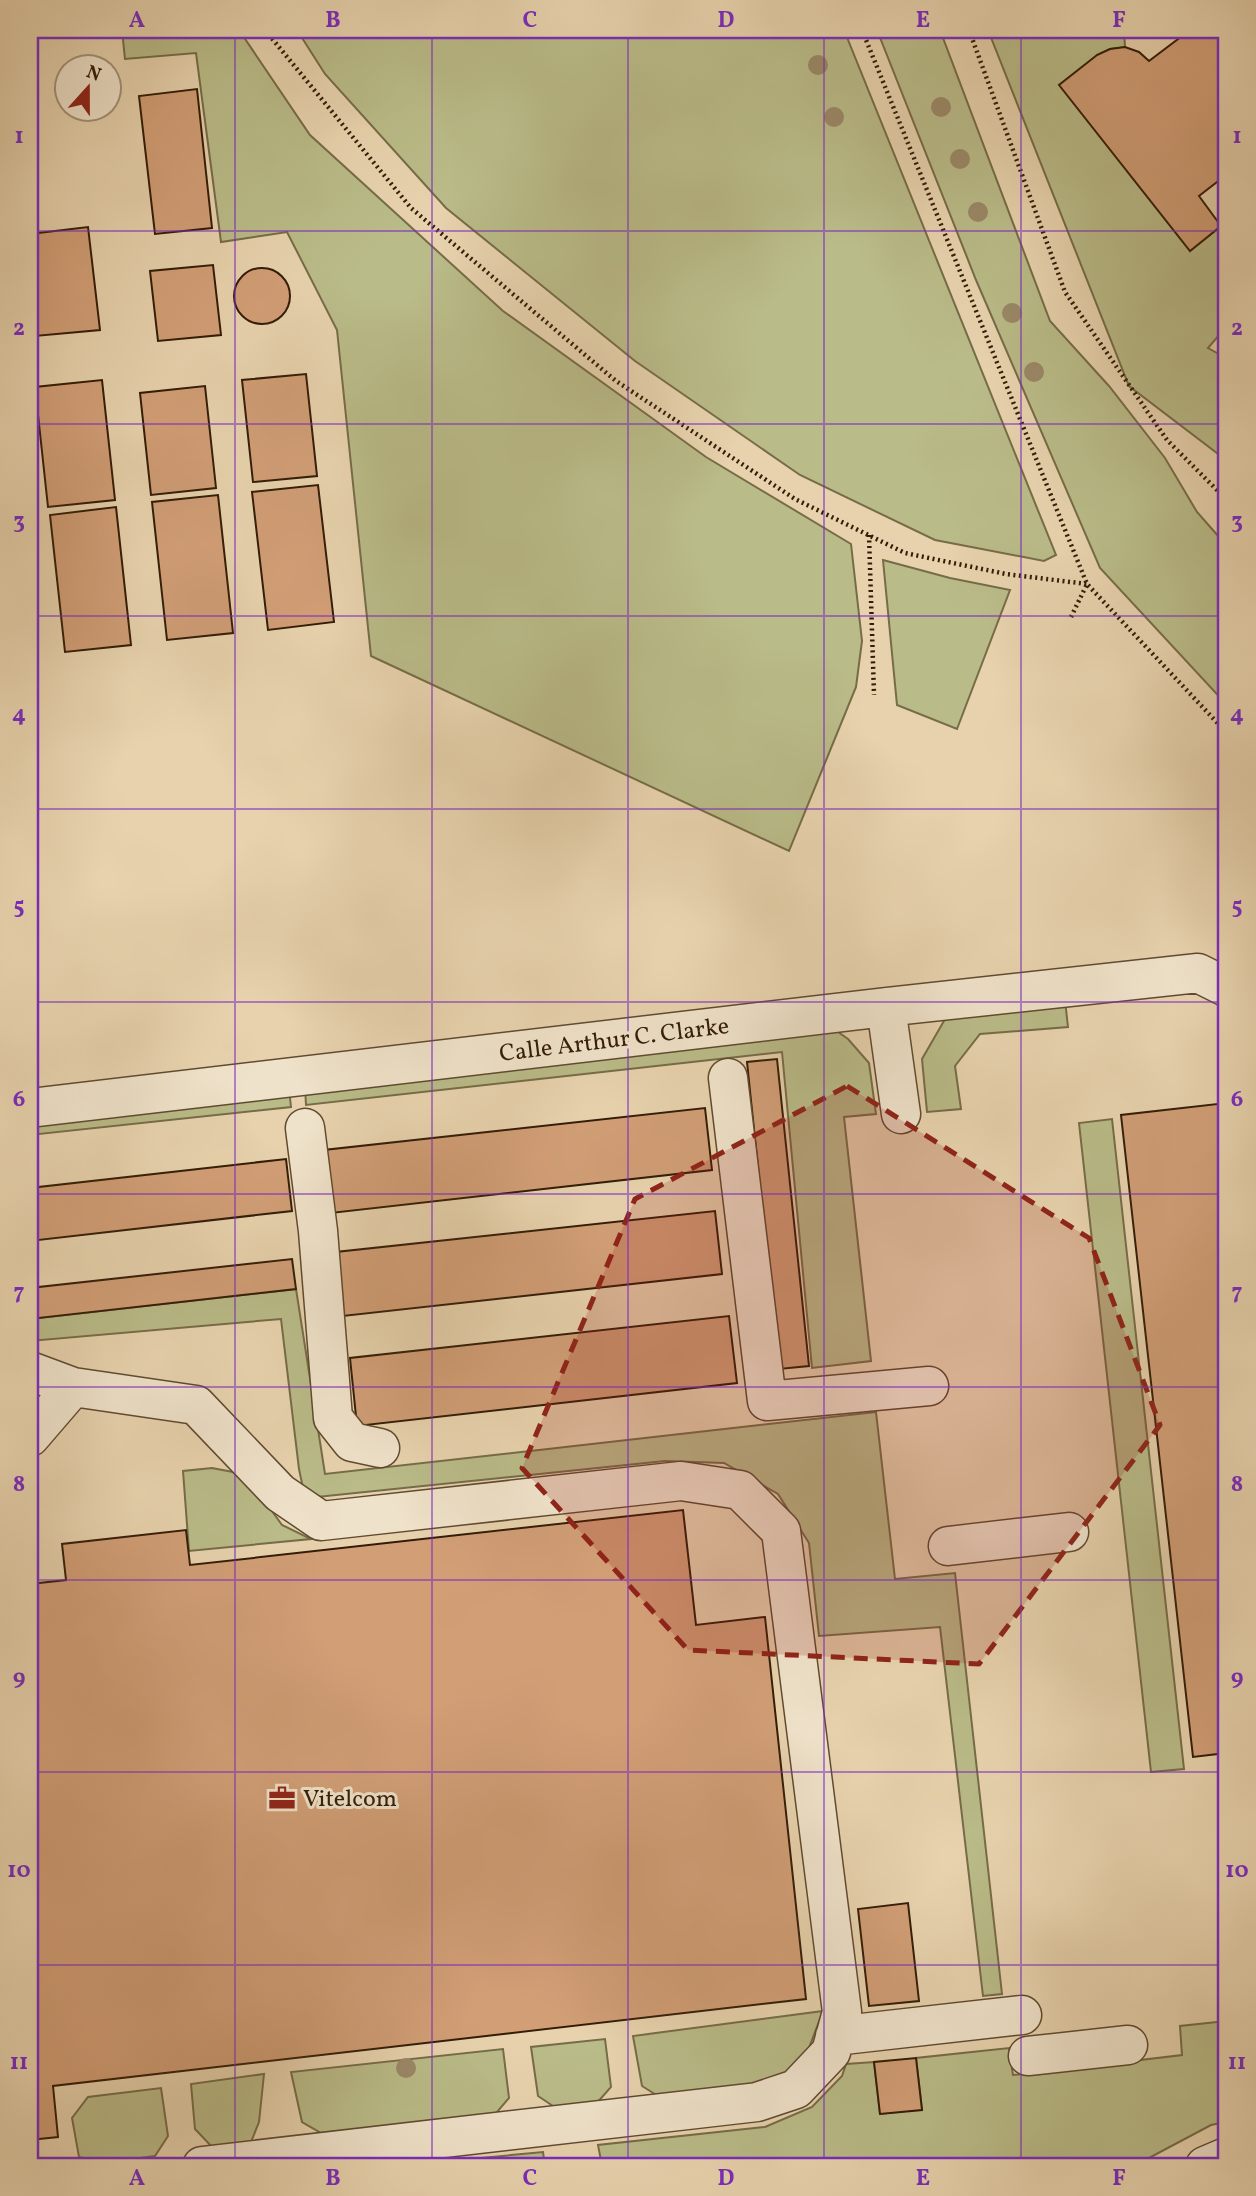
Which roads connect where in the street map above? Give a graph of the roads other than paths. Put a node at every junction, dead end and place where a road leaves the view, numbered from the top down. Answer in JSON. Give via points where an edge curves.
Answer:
{"nodes":[{"id":1,"x":1212,"y":980,"type":"edge"},
{"id":2,"x":886,"y":1007,"type":"junction"},
{"id":3,"x":728,"y":1078,"type":"dead end"},
{"id":4,"x":30,"y":1108,"type":"edge"},
{"id":5,"x":901,"y":1114,"type":"dead end"},
{"id":6,"x":305,"y":1128,"type":"dead end"},
{"id":7,"x":30,"y":1371,"type":"edge"},
{"id":8,"x":929,"y":1386,"type":"dead end"},
{"id":9,"x":73,"y":1387,"type":"junction"},
{"id":10,"x":30,"y":1437,"type":"edge"},
{"id":11,"x":380,"y":1448,"type":"dead end"},
{"id":12,"x":1069,"y":1532,"type":"dead end"},
{"id":13,"x":948,"y":1546,"type":"dead end"},
{"id":14,"x":1023,"y":2015,"type":"dead end"},
{"id":15,"x":835,"y":2036,"type":"junction"},
{"id":16,"x":1128,"y":2045,"type":"dead end"},
{"id":17,"x":1028,"y":2056,"type":"dead end"},
{"id":18,"x":1226,"y":2157,"type":"edge"},
{"id":19,"x":202,"y":2166,"type":"edge"},
{"id":20,"x":1205,"y":2166,"type":"edge"}],
"edges":[{"from":1,"to":2,"type":"street","name":"Calle Arthur C. Clarke"},
{"from":2,"to":4,"type":"street","name":"Calle Arthur C. Clarke"},
{"from":2,"to":5,"type":"street"},
{"from":3,"to":8,"type":"street","via":[[767,1401]]},
{"from":6,"to":11,"type":"street","via":[[333,1418],[352,1443]]},
{"from":7,"to":9,"type":"street"},
{"from":9,"to":10,"type":"street"},
{"from":9,"to":15,"type":"street","via":[[196,1405],[280,1493],[321,1521],[681,1481],[740,1490],[781,1531],[842,2012]]},
{"from":12,"to":13,"type":"street"},
{"from":14,"to":15,"type":"street"},
{"from":15,"to":19,"type":"street","via":[[831,2052],[796,2089],[757,2102]]},
{"from":16,"to":17,"type":"street"},
{"from":18,"to":20,"type":"street"}]}
